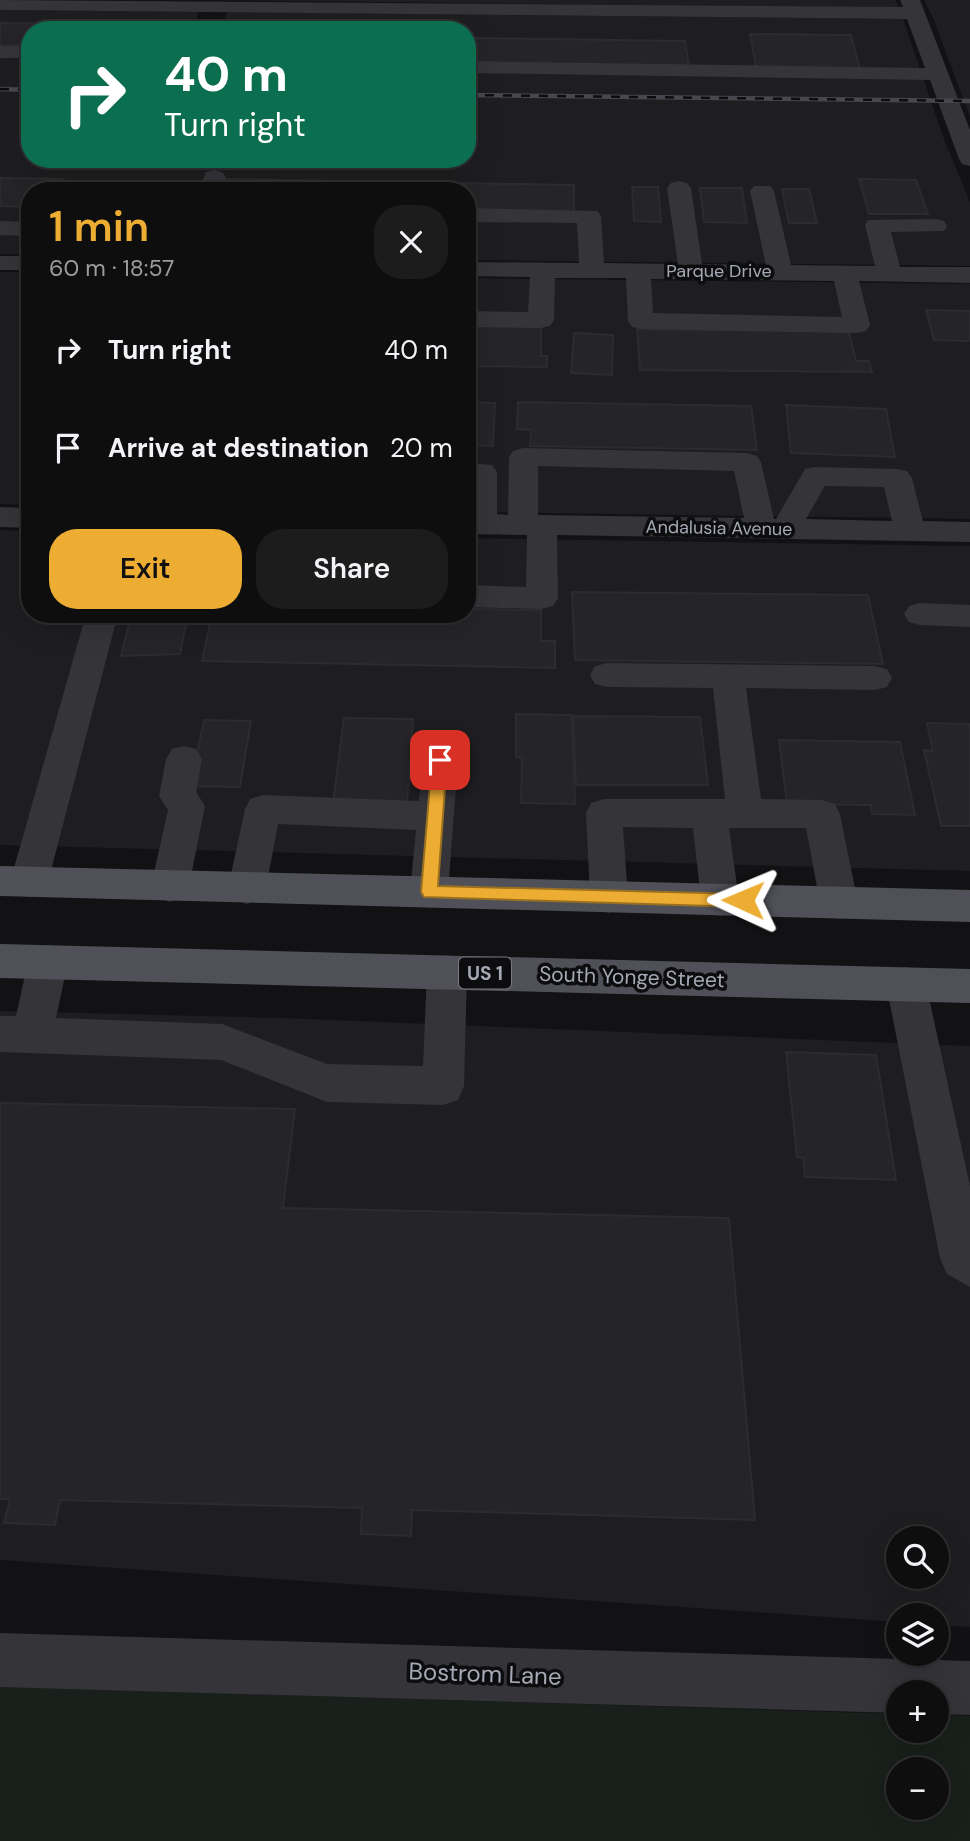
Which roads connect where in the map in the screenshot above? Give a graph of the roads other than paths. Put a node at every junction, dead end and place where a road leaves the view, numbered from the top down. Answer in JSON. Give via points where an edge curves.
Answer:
{"nodes":[{"id":1,"x":74,"y":3,"type":"edge"},
{"id":2,"x":114,"y":3,"type":"edge"},
{"id":3,"x":0,"y":4,"type":"edge"},
{"id":4,"x":215,"y":6,"type":"junction"},
{"id":5,"x":777,"y":6,"type":"edge"},
{"id":6,"x":913,"y":7,"type":"edge"},
{"id":7,"x":464,"y":9,"type":"junction"},
{"id":8,"x":706,"y":11,"type":"junction"},
{"id":9,"x":73,"y":21,"type":"edge"},
{"id":10,"x":209,"y":21,"type":"edge"},
{"id":11,"x":462,"y":21,"type":"edge"},
{"id":12,"x":0,"y":52,"type":"edge"},
{"id":13,"x":21,"y":52,"type":"edge"},
{"id":14,"x":476,"y":67,"type":"edge"},
{"id":15,"x":713,"y":71,"type":"junction"},
{"id":16,"x":939,"y":74,"type":"junction"},
{"id":17,"x":968,"y":150,"type":"edge"},
{"id":18,"x":679,"y":188,"type":"dead end"},
{"id":19,"x":762,"y":191,"type":"dead end"},
{"id":20,"x":476,"y":214,"type":"edge"},
{"id":21,"x":935,"y":226,"type":"dead end"},
{"id":22,"x":0,"y":228,"type":"edge"},
{"id":23,"x":21,"y":229,"type":"edge"},
{"id":24,"x":21,"y":261,"type":"edge"},
{"id":25,"x":0,"y":262,"type":"edge"},
{"id":26,"x":476,"y":269,"type":"edge"},
{"id":27,"x":543,"y":270,"type":"junction"},
{"id":28,"x":592,"y":270,"type":"junction"},
{"id":29,"x":638,"y":271,"type":"junction"},
{"id":30,"x":691,"y":271,"type":"junction"},
{"id":31,"x":780,"y":272,"type":"junction"},
{"id":32,"x":844,"y":272,"type":"junction"},
{"id":33,"x":889,"y":273,"type":"junction"},
{"id":34,"x":970,"y":275,"type":"edge"},
{"id":35,"x":476,"y":319,"type":"edge"},
{"id":36,"x":476,"y":472,"type":"edge"},
{"id":37,"x":0,"y":517,"type":"edge"},
{"id":38,"x":476,"y":517,"type":"edge"},
{"id":39,"x":21,"y":518,"type":"edge"},
{"id":40,"x":476,"y":525,"type":"edge"},
{"id":41,"x":533,"y":525,"type":"junction"},
{"id":42,"x":774,"y":529,"type":"junction"},
{"id":43,"x":909,"y":531,"type":"junction"},
{"id":44,"x":970,"y":532,"type":"edge"},
{"id":45,"x":476,"y":596,"type":"edge"},
{"id":46,"x":920,"y":614,"type":"dead end"},
{"id":47,"x":970,"y":616,"type":"edge"},
{"id":48,"x":99,"y":623,"type":"edge"},
{"id":49,"x":607,"y":675,"type":"dead end"},
{"id":50,"x":728,"y":676,"type":"junction"},
{"id":51,"x":875,"y":678,"type":"dead end"},
{"id":52,"x":184,"y":759,"type":"dead end"},
{"id":53,"x":440,"y":760,"type":"dead end"},
{"id":54,"x":727,"y":813,"type":"junction"},
{"id":55,"x":436,"y":816,"type":"junction"},
{"id":56,"x":15,"y":881,"type":"edge"},
{"id":57,"x":170,"y":886,"type":"junction"},
{"id":58,"x":247,"y":888,"type":"junction"},
{"id":59,"x":429,"y":892,"type":"junction"},
{"id":60,"x":609,"y":897,"type":"junction"},
{"id":61,"x":720,"y":900,"type":"junction"},
{"id":62,"x":839,"y":903,"type":"junction"},
{"id":63,"x":970,"y":906,"type":"edge"},
{"id":64,"x":0,"y":961,"type":"edge"},
{"id":65,"x":48,"y":962,"type":"junction"},
{"id":66,"x":447,"y":972,"type":"junction"},
{"id":67,"x":906,"y":984,"type":"junction"},
{"id":68,"x":970,"y":986,"type":"edge"},
{"id":69,"x":16,"y":1034,"type":"edge"},
{"id":70,"x":967,"y":1261,"type":"edge"},
{"id":71,"x":0,"y":1660,"type":"edge"},
{"id":72,"x":970,"y":1688,"type":"edge"}],
"edges":[{"from":1,"to":2,"type":"street"},
{"from":1,"to":3,"type":"street"},
{"from":1,"to":9,"type":"street"},
{"from":2,"to":4,"type":"street"},
{"from":4,"to":7,"type":"street"},
{"from":4,"to":10,"type":"street"},
{"from":5,"to":6,"type":"street"},
{"from":5,"to":8,"type":"street"},
{"from":6,"to":16,"type":"street"},
{"from":7,"to":8,"type":"street"},
{"from":7,"to":11,"type":"street"},
{"from":8,"to":15,"type":"street"},
{"from":12,"to":13,"type":"street"},
{"from":14,"to":15,"type":"street"},
{"from":15,"to":16,"type":"street"},
{"from":16,"to":17,"type":"street"},
{"from":18,"to":30,"type":"street"},
{"from":19,"to":31,"type":"street"},
{"from":20,"to":28,"type":"street","via":[[584,206],[589,216]]},
{"from":21,"to":33,"type":"street","via":[[877,225]]},
{"from":22,"to":23,"type":"street"},
{"from":24,"to":25,"type":"street"},
{"from":26,"to":27,"type":"street","name":"Parque Drive"},
{"from":27,"to":28,"type":"street","name":"Parque Drive"},
{"from":27,"to":35,"type":"street","via":[[541,320]]},
{"from":28,"to":29,"type":"street","name":"Parque Drive"},
{"from":29,"to":30,"type":"street","name":"Parque Drive"},
{"from":29,"to":32,"type":"street","via":[[641,321],[856,325]]},
{"from":30,"to":31,"type":"street","name":"Parque Drive"},
{"from":31,"to":32,"type":"street","name":"Parque Drive"},
{"from":32,"to":33,"type":"street","name":"Parque Drive"},
{"from":33,"to":34,"type":"street","name":"Parque Drive"},
{"from":36,"to":38,"type":"street","via":[[482,472]]},
{"from":37,"to":39,"type":"street"},
{"from":40,"to":41,"type":"street","name":"Andalusia Avenue"},
{"from":41,"to":42,"type":"street","name":"Andalusia Avenue"},
{"from":41,"to":42,"type":"street","via":[[523,457],[747,462]]},
{"from":41,"to":45,"type":"street","via":[[542,598]]},
{"from":42,"to":43,"type":"street","name":"Andalusia Avenue"},
{"from":42,"to":43,"type":"street","via":[[815,476],[897,478]]},
{"from":43,"to":44,"type":"street","name":"Andalusia Avenue"},
{"from":46,"to":47,"type":"street"},
{"from":48,"to":56,"type":"street"},
{"from":49,"to":50,"type":"street"},
{"from":50,"to":51,"type":"street"},
{"from":50,"to":54,"type":"street"},
{"from":52,"to":57,"type":"street","via":[[177,796],[187,806]]},
{"from":53,"to":55,"type":"street"},
{"from":54,"to":60,"type":"street","via":[[604,813]]},
{"from":54,"to":61,"type":"street"},
{"from":54,"to":62,"type":"street","via":[[822,814]]},
{"from":55,"to":58,"type":"street","via":[[263,809]]},
{"from":55,"to":59,"type":"street"},
{"from":56,"to":57,"type":"main road"},
{"from":57,"to":58,"type":"main road"},
{"from":58,"to":59,"type":"main road"},
{"from":59,"to":60,"type":"main road"},
{"from":60,"to":61,"type":"main road"},
{"from":61,"to":62,"type":"main road"},
{"from":62,"to":63,"type":"main road"},
{"from":64,"to":65,"type":"main road","name":"South Yonge Street","number":"US 1"},
{"from":65,"to":66,"type":"main road","name":"South Yonge Street","number":"US 1"},
{"from":65,"to":69,"type":"street"},
{"from":66,"to":67,"type":"main road","name":"South Yonge Street","number":"US 1"},
{"from":66,"to":69,"type":"street","via":[[443,1086],[327,1083],[222,1042]]},
{"from":67,"to":68,"type":"main road","name":"South Yonge Street","number":"US 1"},
{"from":67,"to":70,"type":"street"},
{"from":71,"to":72,"type":"street","name":"Bostrom Lane"}]}
